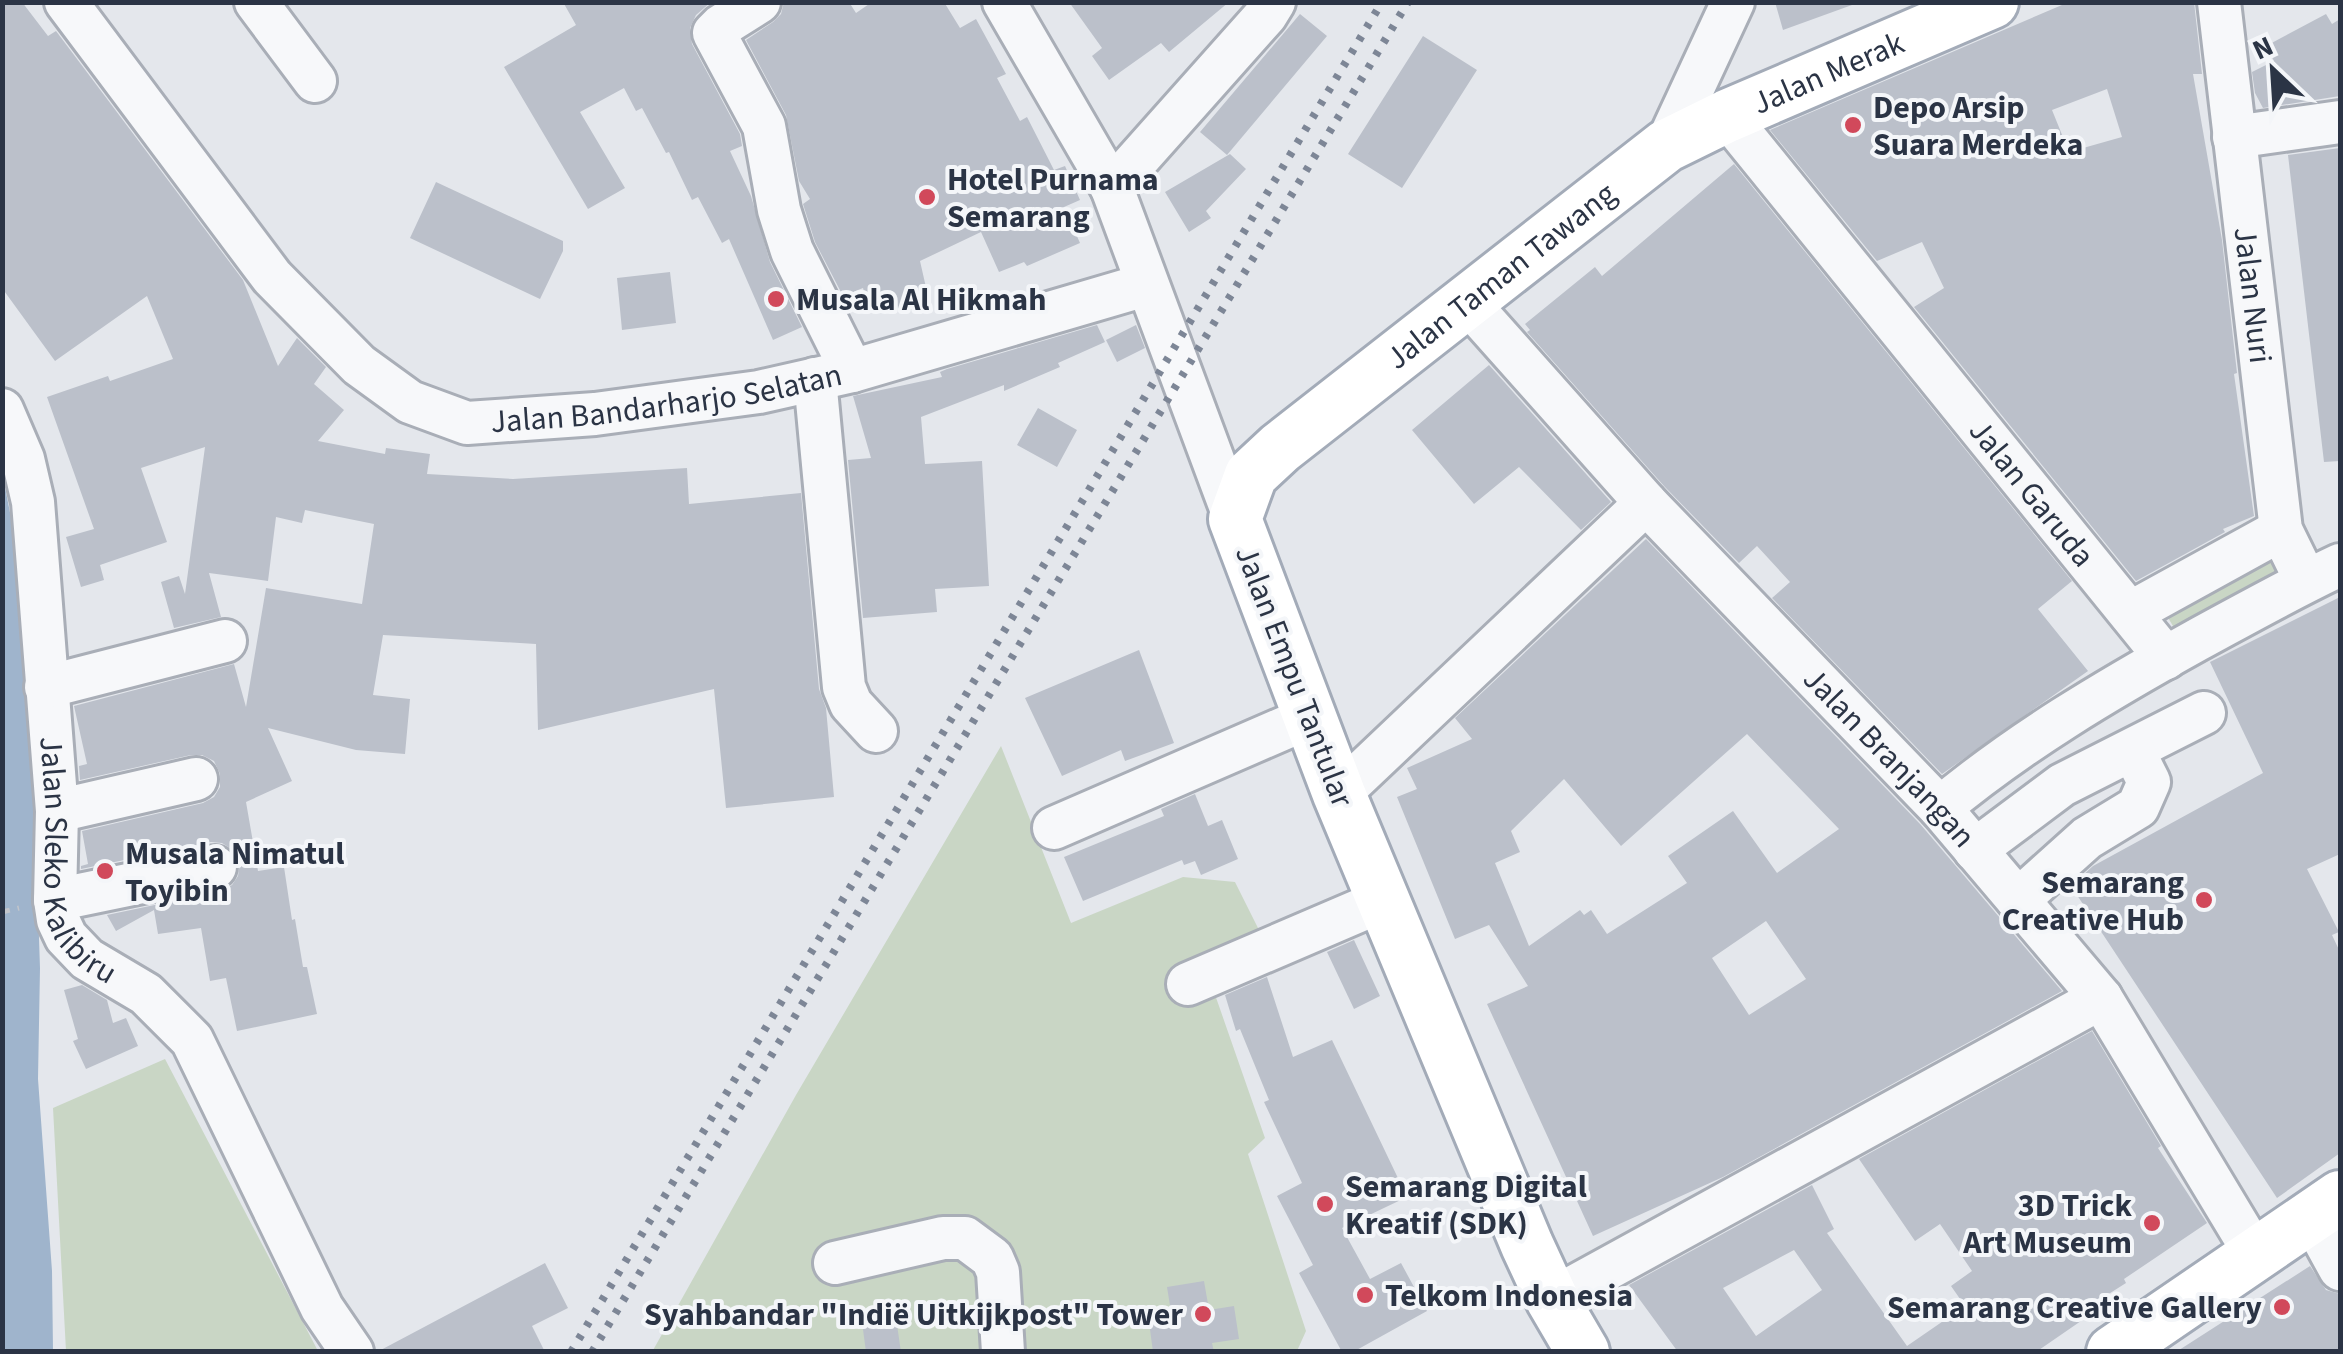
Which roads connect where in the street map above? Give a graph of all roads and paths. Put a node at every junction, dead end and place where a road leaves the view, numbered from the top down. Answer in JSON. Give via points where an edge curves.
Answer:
{"nodes":[{"id":1,"x":66,"y":2,"type":"edge"},
{"id":2,"x":256,"y":2,"type":"edge"},
{"id":3,"x":759,"y":2,"type":"edge"},
{"id":4,"x":1004,"y":2,"type":"edge"},
{"id":5,"x":1274,"y":2,"type":"edge"},
{"id":6,"x":1733,"y":2,"type":"edge"},
{"id":7,"x":1992,"y":2,"type":"edge"},
{"id":8,"x":2220,"y":2,"type":"edge"},
{"id":9,"x":315,"y":81,"type":"dead end"},
{"id":10,"x":1727,"y":116,"type":"junction"},
{"id":11,"x":2340,"y":122,"type":"edge"},
{"id":12,"x":2234,"y":137,"type":"junction"},
{"id":13,"x":1666,"y":146,"type":"junction"},
{"id":14,"x":1112,"y":188,"type":"junction"},
{"id":15,"x":1146,"y":286,"type":"junction"},
{"id":16,"x":1468,"y":303,"type":"junction"},
{"id":17,"x":834,"y":376,"type":"junction"},
{"id":18,"x":2,"y":410,"type":"edge"},
{"id":19,"x":1646,"y":503,"type":"junction"},
{"id":20,"x":1235,"y":519,"type":"junction"},
{"id":21,"x":2281,"y":530,"type":"junction"},
{"id":22,"x":2323,"y":573,"type":"edge"},
{"id":23,"x":2130,"y":613,"type":"junction"},
{"id":24,"x":225,"y":641,"type":"dead end"},
{"id":25,"x":2166,"y":658,"type":"junction"},
{"id":26,"x":46,"y":687,"type":"junction"},
{"id":27,"x":2204,"y":713,"type":"dead end"},
{"id":28,"x":1310,"y":717,"type":"junction"},
{"id":29,"x":876,"y":731,"type":"dead end"},
{"id":30,"x":2133,"y":750,"type":"junction"},
{"id":31,"x":196,"y":779,"type":"dead end"},
{"id":32,"x":1339,"y":794,"type":"junction"},
{"id":33,"x":1940,"y":808,"type":"junction"},
{"id":34,"x":58,"y":811,"type":"junction"},
{"id":35,"x":1054,"y":828,"type":"dead end"},
{"id":36,"x":1976,"y":850,"type":"junction"},
{"id":37,"x":215,"y":867,"type":"dead end"},
{"id":38,"x":1384,"y":900,"type":"junction"},
{"id":39,"x":2018,"y":900,"type":"junction"},
{"id":40,"x":39,"y":904,"type":"junction"},
{"id":41,"x":2,"y":912,"type":"edge"},
{"id":42,"x":1188,"y":984,"type":"dead end"},
{"id":43,"x":2101,"y":998,"type":"junction"},
{"id":44,"x":2326,"y":1207,"type":"edge"},
{"id":45,"x":2255,"y":1254,"type":"junction"},
{"id":46,"x":835,"y":1262,"type":"dead end"},
{"id":47,"x":2340,"y":1268,"type":"edge"},
{"id":48,"x":1552,"y":1299,"type":"junction"},
{"id":49,"x":352,"y":1352,"type":"edge"},
{"id":50,"x":1003,"y":1352,"type":"edge"},
{"id":51,"x":1582,"y":1352,"type":"edge"},
{"id":52,"x":2113,"y":1352,"type":"edge"}],
"edges":[{"from":1,"to":17,"type":"street","name":"Jalan Bandarharjo Selatan","via":[[272,277],[359,364],[410,402],[467,423],[512,422],[759,392]]},
{"from":2,"to":9,"type":"street"},
{"from":3,"to":17,"type":"street","via":[[714,33],[769,144],[778,210]]},
{"from":4,"to":14,"type":"street","name":"Jalan Empu Tantular"},
{"from":5,"to":14,"type":"street"},
{"from":6,"to":13,"type":"street","name":"Jalan Taman Tawang"},
{"from":7,"to":10,"type":"main road","name":"Jalan Merak"},
{"from":8,"to":12,"type":"street","name":"Jalan Nuri"},
{"from":10,"to":13,"type":"main road","name":"Jalan Merak"},
{"from":10,"to":23,"type":"street","name":"Jalan Garuda"},
{"from":11,"to":12,"type":"street"},
{"from":12,"to":21,"type":"street","name":"Jalan Nuri"},
{"from":13,"to":16,"type":"main road","name":"Jalan Taman Tawang"},
{"from":14,"to":15,"type":"street","name":"Jalan Empu Tantular"},
{"from":15,"to":17,"type":"street","name":"Jalan Bandarharjo Selatan"},
{"from":15,"to":20,"type":"street","name":"Jalan Empu Tantular"},
{"from":16,"to":19,"type":"street","name":"Jalan Branjangan"},
{"from":16,"to":20,"type":"main road","name":"Jalan Taman Tawang","via":[[1280,448],[1252,476]]},
{"from":17,"to":29,"type":"street","via":[[844,687]]},
{"from":18,"to":26,"type":"street","name":"Jalan Sleko Kalibiru","via":[[34,502]]},
{"from":19,"to":32,"type":"street"},
{"from":19,"to":33,"type":"street","name":"Jalan Branjangan"},
{"from":20,"to":28,"type":"main road","name":"Jalan Empu Tantular"},
{"from":21,"to":22,"type":"street","name":"Jalan Nuri"},
{"from":21,"to":23,"type":"street"},
{"from":22,"to":25,"type":"street"},
{"from":23,"to":25,"type":"street","name":"Jalan Garuda"},
{"from":24,"to":26,"type":"street"},
{"from":25,"to":33,"type":"street","via":[[2036,736]]},
{"from":26,"to":34,"type":"street","name":"Jalan Sleko Kalibiru"},
{"from":27,"to":30,"type":"street"},
{"from":28,"to":32,"type":"main road","name":"Jalan Empu Tantular"},
{"from":28,"to":35,"type":"street"},
{"from":30,"to":36,"type":"street","via":[[2062,785]]},
{"from":30,"to":39,"type":"street","via":[[2149,782],[2138,808],[2087,838]]},
{"from":31,"to":34,"type":"street"},
{"from":32,"to":38,"type":"main road","name":"Jalan Empu Tantular"},
{"from":33,"to":36,"type":"street","name":"Jalan Branjangan"},
{"from":34,"to":40,"type":"street","name":"Jalan Sleko Kalibiru"},
{"from":36,"to":39,"type":"street","name":"Jalan Branjangan"},
{"from":37,"to":40,"type":"street"},
{"from":38,"to":42,"type":"street"},
{"from":38,"to":48,"type":"main road","name":"Jalan Empu Tantular"},
{"from":39,"to":43,"type":"street","name":"Jalan Branjangan"},
{"from":40,"to":41,"type":"path"},
{"from":40,"to":49,"type":"street","name":"Jalan Sleko Kalibiru","via":[[78,951],[146,994],[192,1040],[322,1308]]},
{"from":43,"to":45,"type":"street","name":"Jalan Branjangan"},
{"from":43,"to":48,"type":"street"},
{"from":44,"to":45,"type":"main road"},
{"from":44,"to":47,"type":"street"},
{"from":45,"to":52,"type":"main road"},
{"from":46,"to":50,"type":"street","via":[[965,1238],[992,1258],[998,1272]]},
{"from":48,"to":51,"type":"main road","name":"Jalan Empu Tantular"}]}
